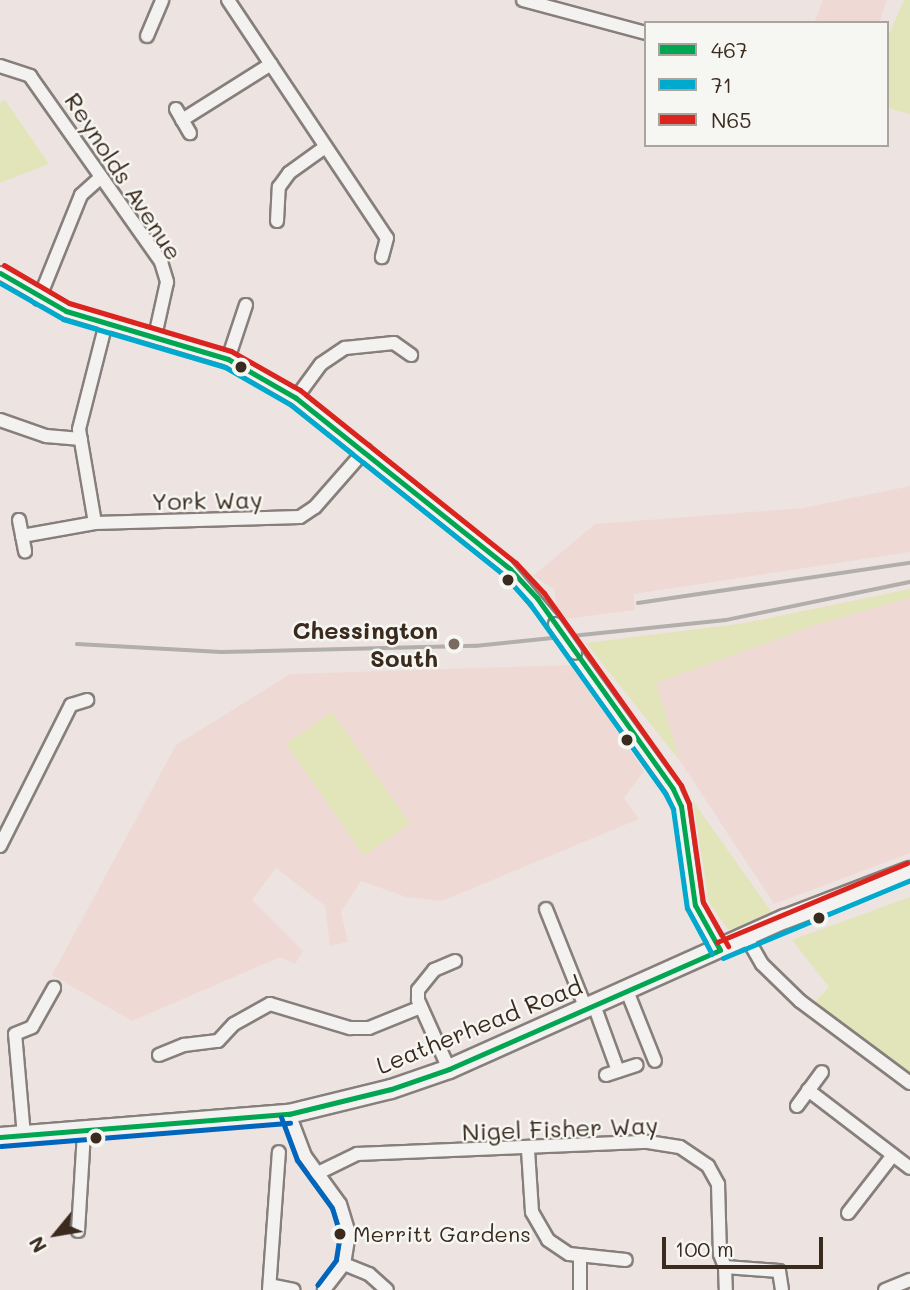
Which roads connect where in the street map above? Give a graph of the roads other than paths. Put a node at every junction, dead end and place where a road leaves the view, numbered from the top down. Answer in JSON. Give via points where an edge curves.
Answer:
{"nodes":[{"id":1,"x":162,"y":0,"type":"edge"},
{"id":2,"x":228,"y":0,"type":"edge"},
{"id":3,"x":523,"y":0,"type":"edge"},
{"id":4,"x":644,"y":32,"type":"edge"},
{"id":5,"x":147,"y":36,"type":"dead end"},
{"id":6,"x":271,"y":64,"type":"junction"},
{"id":7,"x":0,"y":66,"type":"edge"},
{"id":8,"x":190,"y":134,"type":"dead end"},
{"id":9,"x":325,"y":147,"type":"junction"},
{"id":10,"x":101,"y":177,"type":"junction"},
{"id":11,"x":277,"y":221,"type":"dead end"},
{"id":12,"x":382,"y":257,"type":"dead end"},
{"id":13,"x":0,"y":273,"type":"edge"},
{"id":14,"x":39,"y":299,"type":"junction"},
{"id":15,"x":246,"y":305,"type":"dead end"},
{"id":16,"x":106,"y":323,"type":"junction"},
{"id":17,"x":155,"y":336,"type":"junction"},
{"id":18,"x":411,"y":355,"type":"dead end"},
{"id":19,"x":228,"y":359,"type":"junction"},
{"id":20,"x":296,"y":398,"type":"junction"},
{"id":21,"x":0,"y":419,"type":"edge"},
{"id":22,"x":81,"y":439,"type":"junction"},
{"id":23,"x":365,"y":450,"type":"junction"},
{"id":24,"x":19,"y":520,"type":"dead end"},
{"id":25,"x":95,"y":523,"type":"junction"},
{"id":26,"x":22,"y":536,"type":"junction"},
{"id":27,"x":25,"y":551,"type":"dead end"},
{"id":28,"x":87,"y":700,"type":"dead end"},
{"id":29,"x":0,"y":846,"type":"edge"},
{"id":30,"x":910,"y":871,"type":"edge"},
{"id":31,"x":546,"y":909,"type":"dead end"},
{"id":32,"x":747,"y":938,"type":"junction"},
{"id":33,"x":720,"y":950,"type":"junction"},
{"id":34,"x":455,"y":961,"type":"dead end"},
{"id":35,"x":54,"y":988,"type":"dead end"},
{"id":36,"x":627,"y":991,"type":"junction"},
{"id":37,"x":421,"y":1007,"type":"junction"},
{"id":38,"x":590,"y":1007,"type":"junction"},
{"id":39,"x":159,"y":1055,"type":"dead end"},
{"id":40,"x":654,"y":1061,"type":"dead end"},
{"id":41,"x":636,"y":1065,"type":"dead end"},
{"id":42,"x":449,"y":1069,"type":"junction"},
{"id":43,"x":822,"y":1072,"type":"dead end"},
{"id":44,"x":910,"y":1083,"type":"edge"},
{"id":45,"x":808,"y":1090,"type":"junction"},
{"id":46,"x":797,"y":1106,"type":"dead end"},
{"id":47,"x":289,"y":1114,"type":"junction"},
{"id":48,"x":84,"y":1132,"type":"junction"},
{"id":49,"x":24,"y":1136,"type":"junction"},
{"id":50,"x":0,"y":1138,"type":"edge"},
{"id":51,"x":528,"y":1150,"type":"junction"},
{"id":52,"x":279,"y":1152,"type":"dead end"},
{"id":53,"x":893,"y":1156,"type":"junction"},
{"id":54,"x":910,"y":1168,"type":"edge"},
{"id":55,"x":316,"y":1174,"type":"junction"},
{"id":56,"x":848,"y":1206,"type":"dead end"},
{"id":57,"x":78,"y":1231,"type":"dead end"},
{"id":58,"x":580,"y":1257,"type":"junction"},
{"id":59,"x":626,"y":1260,"type":"dead end"},
{"id":60,"x":344,"y":1264,"type":"junction"},
{"id":61,"x":725,"y":1267,"type":"junction"},
{"id":62,"x":910,"y":1280,"type":"edge"},
{"id":63,"x":270,"y":1287,"type":"edge"},
{"id":64,"x":293,"y":1290,"type":"edge"},
{"id":65,"x":324,"y":1290,"type":"edge"},
{"id":66,"x":387,"y":1290,"type":"edge"},
{"id":67,"x":580,"y":1290,"type":"edge"},
{"id":68,"x":726,"y":1290,"type":"edge"},
{"id":69,"x":782,"y":1290,"type":"edge"},
{"id":70,"x":885,"y":1290,"type":"edge"}],
"edges":[{"from":1,"to":5,"type":"street"},
{"from":2,"to":6,"type":"street"},
{"from":3,"to":4,"type":"street"},
{"from":6,"to":8,"type":"street","via":[[179,114]]},
{"from":6,"to":9,"type":"street"},
{"from":7,"to":10,"type":"street","name":"Reynolds Avenue","via":[[30,76]]},
{"from":9,"to":11,"type":"street","via":[[289,173],[279,187]]},
{"from":9,"to":12,"type":"street","via":[[387,238]]},
{"from":10,"to":14,"type":"street","via":[[81,195]]},
{"from":10,"to":17,"type":"street","name":"Reynolds Avenue","via":[[161,262],[167,282]]},
{"from":13,"to":14,"type":"street"},
{"from":14,"to":16,"type":"street"},
{"from":15,"to":19,"type":"street"},
{"from":16,"to":17,"type":"street"},
{"from":16,"to":22,"type":"street","via":[[79,429]]},
{"from":17,"to":19,"type":"street"},
{"from":18,"to":20,"type":"street","via":[[394,343],[345,348],[321,364]]},
{"from":19,"to":20,"type":"street"},
{"from":20,"to":23,"type":"street"},
{"from":21,"to":22,"type":"street","via":[[46,436]]},
{"from":22,"to":25,"type":"street"},
{"from":23,"to":25,"type":"street","name":"York Way","via":[[315,507],[300,517]]},
{"from":23,"to":33,"type":"street","bridge":true,"via":[[510,569],[673,789],[681,806],[695,905]]},
{"from":24,"to":26,"type":"street"},
{"from":25,"to":26,"type":"street","name":"York Way"},
{"from":26,"to":27,"type":"street"},
{"from":28,"to":29,"type":"street","via":[[71,705]]},
{"from":30,"to":32,"type":"highway","name":"Leatherhead Road"},
{"from":31,"to":38,"type":"street"},
{"from":32,"to":33,"type":"highway","name":"Leatherhead Road"},
{"from":32,"to":44,"type":"street","via":[[762,964],[800,1001]]},
{"from":33,"to":36,"type":"highway","name":"Leatherhead Road"},
{"from":34,"to":37,"type":"street","via":[[420,984]]},
{"from":35,"to":49,"type":"street","via":[[32,1027],[15,1034]]},
{"from":36,"to":38,"type":"highway","name":"Leatherhead Road"},
{"from":36,"to":40,"type":"street"},
{"from":37,"to":39,"type":"street","via":[[369,1028],[350,1028],[270,1004],[234,1024],[218,1041],[184,1045]]},
{"from":37,"to":42,"type":"street"},
{"from":38,"to":41,"type":"street","via":[[612,1073]]},
{"from":38,"to":42,"type":"highway","name":"Leatherhead Road"},
{"from":42,"to":47,"type":"highway","name":"Leatherhead Road","via":[[391,1089]]},
{"from":43,"to":45,"type":"street"},
{"from":45,"to":46,"type":"street"},
{"from":45,"to":53,"type":"street"},
{"from":47,"to":48,"type":"highway","name":"Leatherhead Road"},
{"from":47,"to":55,"type":"street"},
{"from":48,"to":49,"type":"highway","name":"Leatherhead Road"},
{"from":48,"to":57,"type":"street"},
{"from":49,"to":50,"type":"highway","name":"Leatherhead Road"},
{"from":51,"to":55,"type":"street","name":"Nigel Fisher Way","via":[[357,1154]]},
{"from":51,"to":58,"type":"street","via":[[532,1212],[539,1229],[558,1248]]},
{"from":51,"to":61,"type":"street","name":"Nigel Fisher Way","via":[[648,1142],[696,1155],[719,1184],[720,1254]]},
{"from":52,"to":63,"type":"street","via":[[282,1167]]},
{"from":53,"to":54,"type":"street"},
{"from":53,"to":56,"type":"street"},
{"from":55,"to":60,"type":"street","via":[[345,1216],[349,1233]]},
{"from":58,"to":59,"type":"street"},
{"from":58,"to":67,"type":"street"},
{"from":60,"to":65,"type":"street"},
{"from":60,"to":66,"type":"street","via":[[369,1274]]},
{"from":61,"to":68,"type":"street","name":"Nigel Fisher Way"},
{"from":61,"to":69,"type":"street","via":[[779,1271]]},
{"from":62,"to":70,"type":"street"},
{"from":63,"to":64,"type":"street"}]}
